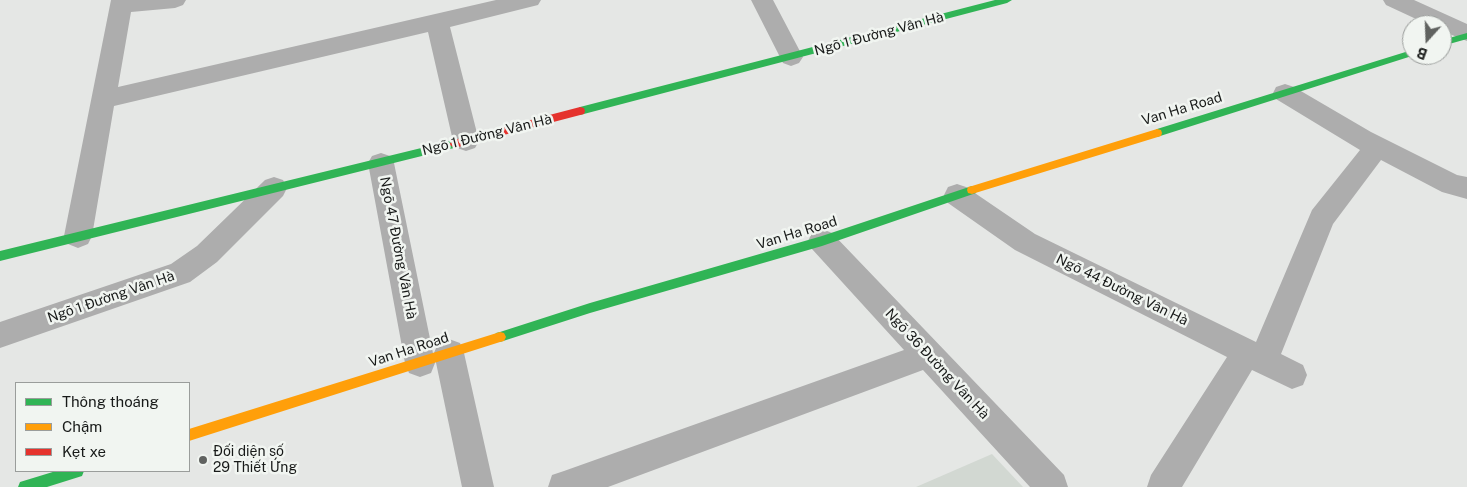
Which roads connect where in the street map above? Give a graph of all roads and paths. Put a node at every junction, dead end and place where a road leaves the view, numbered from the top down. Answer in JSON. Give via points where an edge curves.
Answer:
{"nodes":[{"id":1,"x":175,"y":0,"type":"edge"},
{"id":2,"x":530,"y":0,"type":"edge"},
{"id":3,"x":762,"y":0,"type":"edge"},
{"id":4,"x":1007,"y":0,"type":"edge"},
{"id":5,"x":1394,"y":0,"type":"edge"},
{"id":6,"x":121,"y":2,"type":"edge"},
{"id":7,"x":483,"y":6,"type":"edge"},
{"id":8,"x":437,"y":22,"type":"junction"},
{"id":9,"x":1467,"y":35,"type":"edge"},
{"id":10,"x":1452,"y":40,"type":"edge"},
{"id":11,"x":1402,"y":56,"type":"edge"},
{"id":12,"x":791,"y":57,"type":"junction"},
{"id":13,"x":1285,"y":93,"type":"junction"},
{"id":14,"x":102,"y":100,"type":"junction"},
{"id":15,"x":466,"y":141,"type":"junction"},
{"id":16,"x":1377,"y":147,"type":"junction"},
{"id":17,"x":381,"y":163,"type":"junction"},
{"id":18,"x":274,"y":188,"type":"junction"},
{"id":19,"x":1467,"y":188,"type":"edge"},
{"id":20,"x":957,"y":196,"type":"junction"},
{"id":21,"x":78,"y":236,"type":"junction"},
{"id":22,"x":822,"y":242,"type":"junction"},
{"id":23,"x":0,"y":256,"type":"edge"},
{"id":24,"x":0,"y":335,"type":"edge"},
{"id":25,"x":449,"y":353,"type":"junction"},
{"id":26,"x":928,"y":355,"type":"junction"},
{"id":27,"x":1255,"y":357,"type":"junction"},
{"id":28,"x":420,"y":362,"type":"junction"},
{"id":29,"x":1292,"y":375,"type":"dead end"},
{"id":30,"x":190,"y":435,"type":"edge"},
{"id":31,"x":71,"y":477,"type":"edge"},
{"id":32,"x":25,"y":487,"type":"edge"},
{"id":33,"x":478,"y":487,"type":"edge"},
{"id":34,"x":564,"y":487,"type":"edge"},
{"id":35,"x":1052,"y":487,"type":"edge"},
{"id":36,"x":1163,"y":487,"type":"edge"}],
"edges":[{"from":1,"to":6,"type":"street"},
{"from":2,"to":7,"type":"street"},
{"from":3,"to":12,"type":"street"},
{"from":4,"to":12,"type":"street","name":"Ngõ 1 Đường Vân Hà"},
{"from":5,"to":9,"type":"street"},
{"from":6,"to":14,"type":"street"},
{"from":7,"to":8,"type":"street"},
{"from":8,"to":14,"type":"street"},
{"from":8,"to":15,"type":"street"},
{"from":9,"to":10,"type":"street"},
{"from":11,"to":13,"type":"street","name":"Van Ha Road"},
{"from":12,"to":15,"type":"street","name":"Ngõ 1 Đường Vân Hà"},
{"from":13,"to":16,"type":"street"},
{"from":13,"to":20,"type":"street","name":"Van Ha Road"},
{"from":14,"to":21,"type":"street"},
{"from":15,"to":17,"type":"street","name":"Ngõ 1 Đường Vân Hà"},
{"from":16,"to":19,"type":"street","via":[[1451,184]]},
{"from":16,"to":27,"type":"street","via":[[1322,218]]},
{"from":17,"to":18,"type":"street","name":"Ngõ 1 Đường Vân Hà"},
{"from":17,"to":28,"type":"street","name":"Ngõ 47 Đường Vân Hà"},
{"from":18,"to":21,"type":"street"},
{"from":18,"to":24,"type":"street","name":"Ngõ 1 Đường Vân Hà","via":[[207,254],[180,274]]},
{"from":20,"to":22,"type":"street","name":"Van Ha Road"},
{"from":20,"to":27,"type":"street","name":"Ngõ 44 Đường Vân Hà","via":[[1025,242]]},
{"from":21,"to":23,"type":"street"},
{"from":22,"to":25,"type":"street","name":"Van Ha Road","via":[[590,308]]},
{"from":22,"to":26,"type":"street","name":"Ngõ 36 Đường Vân Hà"},
{"from":25,"to":28,"type":"street","name":"Van Ha Road"},
{"from":25,"to":33,"type":"street"},
{"from":26,"to":34,"type":"street"},
{"from":26,"to":35,"type":"street","name":"Ngõ 36 Đường Vân Hà"},
{"from":27,"to":29,"type":"street","name":"Ngõ 44 Đường Vân Hà"},
{"from":27,"to":36,"type":"street"},
{"from":28,"to":30,"type":"street","name":"Van Ha Road"},
{"from":31,"to":32,"type":"street"}]}
